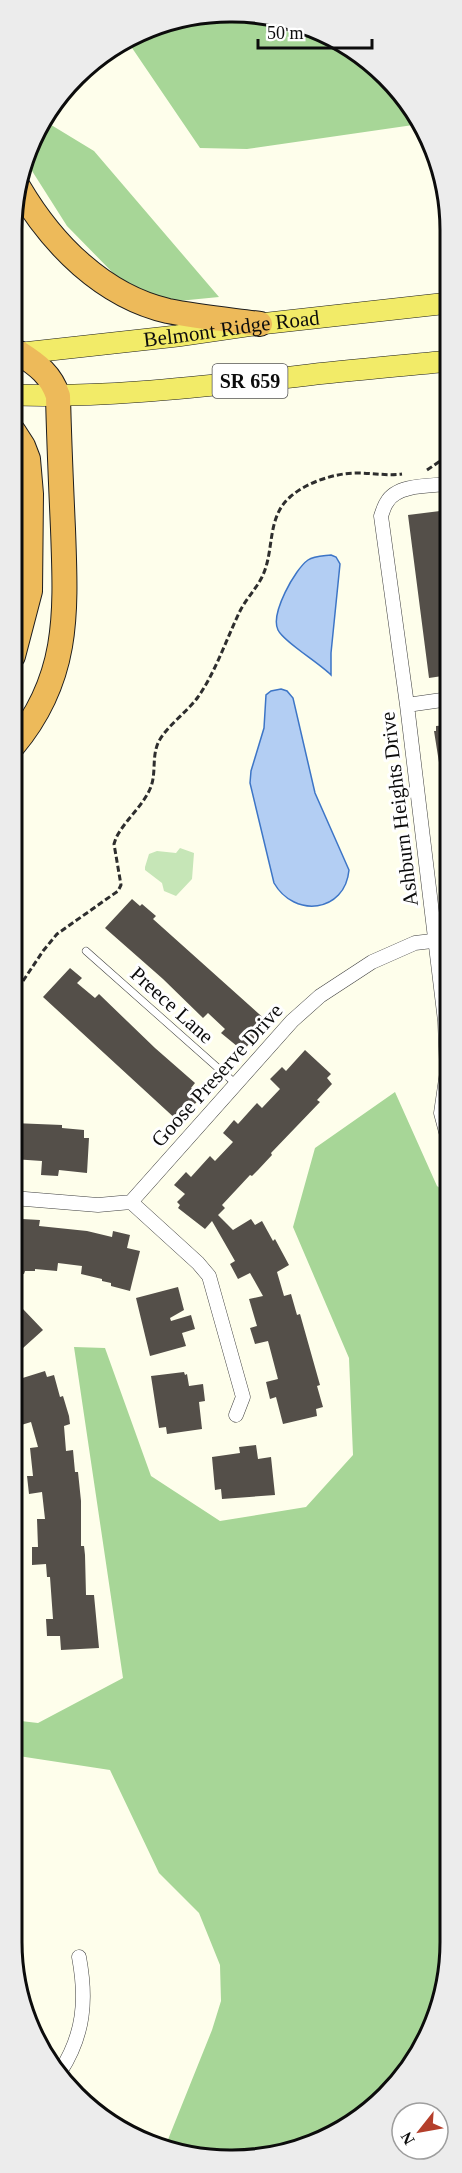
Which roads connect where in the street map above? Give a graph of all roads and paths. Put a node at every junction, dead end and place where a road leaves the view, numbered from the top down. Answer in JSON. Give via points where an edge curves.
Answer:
{"nodes":[{"id":1,"x":25,"y":197,"type":"edge"},
{"id":2,"x":439,"y":304,"type":"edge"},
{"id":3,"x":260,"y":324,"type":"junction"},
{"id":4,"x":22,"y":353,"type":"edge"},
{"id":5,"x":22,"y":357,"type":"edge"},
{"id":6,"x":439,"y":362,"type":"edge"},
{"id":7,"x":22,"y":394,"type":"edge"},
{"id":8,"x":58,"y":396,"type":"junction"},
{"id":9,"x":22,"y":445,"type":"edge"},
{"id":10,"x":439,"y":462,"type":"edge"},
{"id":11,"x":421,"y":471,"type":"dead end"},
{"id":12,"x":409,"y":473,"type":"dead end"},
{"id":13,"x":439,"y":485,"type":"edge"},
{"id":14,"x":22,"y":621,"type":"edge"},
{"id":15,"x":439,"y":700,"type":"edge"},
{"id":16,"x":407,"y":705,"type":"junction"},
{"id":17,"x":22,"y":735,"type":"edge"},
{"id":18,"x":439,"y":922,"type":"edge"},
{"id":19,"x":439,"y":939,"type":"edge"},
{"id":20,"x":86,"y":951,"type":"dead end"},
{"id":21,"x":22,"y":982,"type":"edge"},
{"id":22,"x":236,"y":1084,"type":"junction"},
{"id":23,"x":23,"y":1199,"type":"edge"},
{"id":24,"x":131,"y":1202,"type":"junction"},
{"id":25,"x":236,"y":1414,"type":"dead end"},
{"id":26,"x":79,"y":1957,"type":"dead end"},
{"id":27,"x":63,"y":2066,"type":"edge"}],
"edges":[{"from":1,"to":3,"type":"highway","via":[[60,245],[82,266],[129,296],[169,311]]},
{"from":2,"to":3,"type":"main road","name":"Belmont Ridge Road"},
{"from":3,"to":4,"type":"main road","name":"Belmont Ridge Road"},
{"from":5,"to":8,"type":"highway","via":[[46,373]]},
{"from":6,"to":8,"type":"main road","number":"SR 659","via":[[212,386]]},
{"from":7,"to":8,"type":"main road","number":"SR 659"},
{"from":8,"to":17,"type":"highway","via":[[66,603],[60,654],[45,698]]},
{"from":9,"to":14,"type":"highway","via":[[28,459],[31,494],[30,591]]},
{"from":10,"to":11,"type":"path"},
{"from":12,"to":21,"type":"path","via":[[328,477],[302,488],[280,509],[262,577],[241,609],[210,678],[160,738],[151,788],[116,838],[121,885],[118,891],[57,934]]},
{"from":13,"to":16,"type":"street","name":"Ashburn Heights Drive","via":[[399,492],[387,500],[381,516]]},
{"from":15,"to":16,"type":"street"},
{"from":16,"to":18,"type":"street","name":"Ashburn Heights Drive"},
{"from":19,"to":22,"type":"street","name":"Goose Preserve Drive","via":[[415,943],[372,962],[320,996]]},
{"from":20,"to":22,"type":"lane","name":"Preece Lane"},
{"from":22,"to":24,"type":"street","name":"Goose Preserve Drive"},
{"from":23,"to":24,"type":"street","via":[[98,1206]]},
{"from":24,"to":25,"type":"street","via":[[209,1276],[243,1397]]},
{"from":26,"to":27,"type":"street","via":[[84,2005],[74,2046]]}]}
